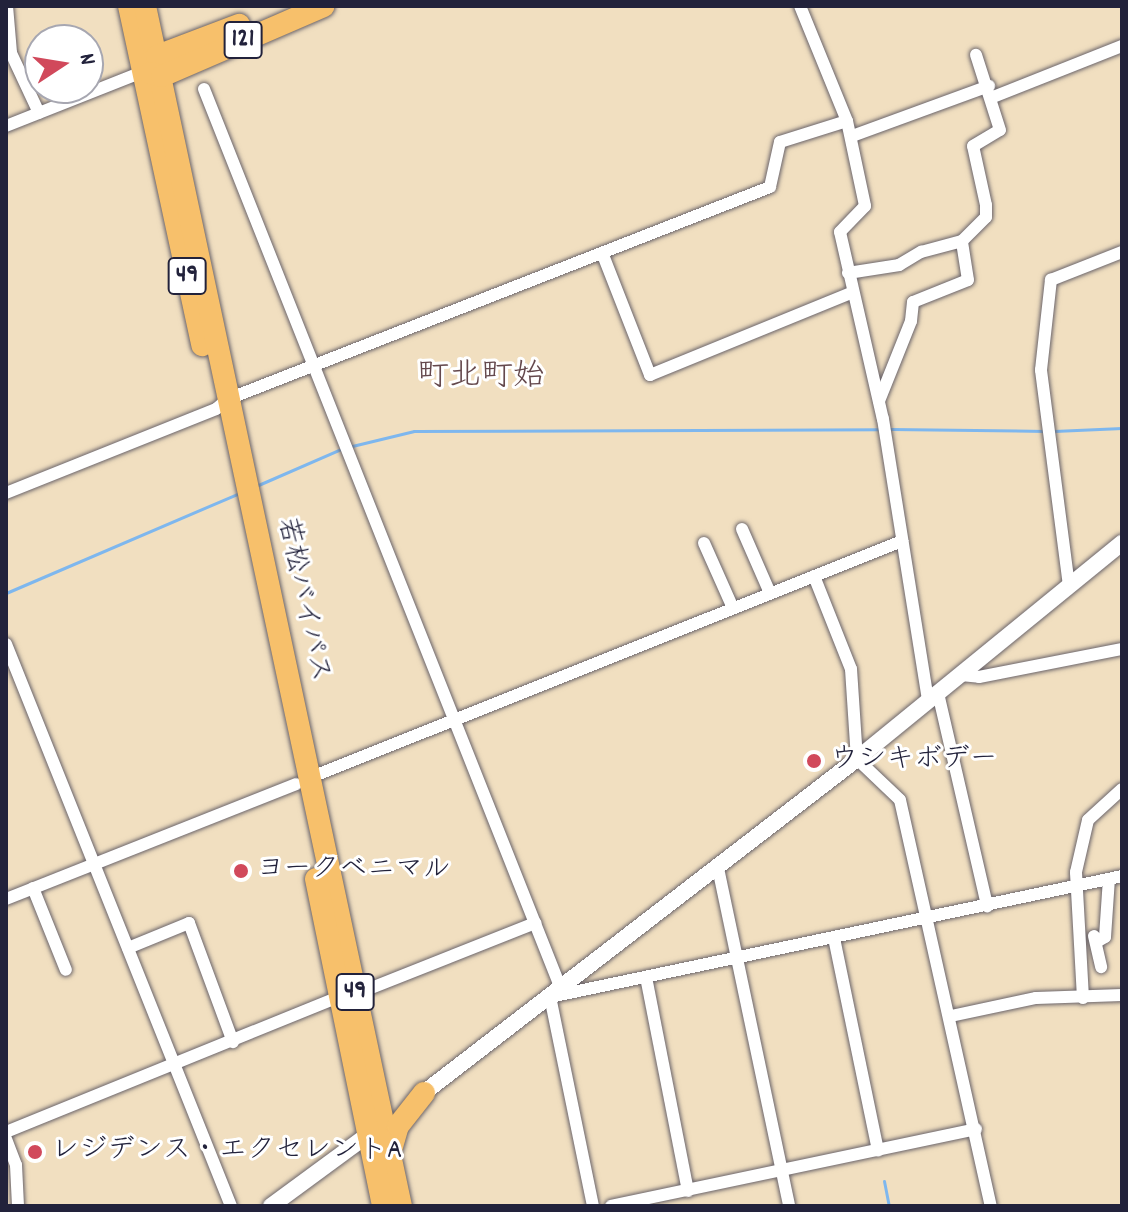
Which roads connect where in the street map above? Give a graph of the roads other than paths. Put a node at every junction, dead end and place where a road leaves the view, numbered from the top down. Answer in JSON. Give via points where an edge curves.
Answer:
{"nodes":[{"id":1,"x":7,"y":6,"type":"edge"},
{"id":2,"x":129,"y":6,"type":"edge"},
{"id":3,"x":145,"y":6,"type":"edge"},
{"id":4,"x":286,"y":6,"type":"edge"},
{"id":5,"x":324,"y":6,"type":"edge"},
{"id":6,"x":800,"y":6,"type":"edge"},
{"id":7,"x":1122,"y":46,"type":"edge"},
{"id":8,"x":976,"y":55,"type":"dead end"},
{"id":9,"x":11,"y":62,"type":"edge"},
{"id":10,"x":155,"y":68,"type":"junction"},
{"id":11,"x":204,"y":89,"type":"dead end"},
{"id":12,"x":991,"y":92,"type":"junction"},
{"id":13,"x":39,"y":113,"type":"junction"},
{"id":14,"x":847,"y":121,"type":"junction"},
{"id":15,"x":6,"y":126,"type":"edge"},
{"id":16,"x":852,"y":136,"type":"junction"},
{"id":17,"x":962,"y":241,"type":"junction"},
{"id":18,"x":1122,"y":252,"type":"edge"},
{"id":19,"x":603,"y":255,"type":"junction"},
{"id":20,"x":848,"y":273,"type":"junction"},
{"id":21,"x":851,"y":293,"type":"junction"},
{"id":22,"x":312,"y":368,"type":"junction"},
{"id":23,"x":879,"y":401,"type":"junction"},
{"id":24,"x":222,"y":404,"type":"junction"},
{"id":25,"x":6,"y":493,"type":"edge"},
{"id":26,"x":742,"y":529,"type":"dead end"},
{"id":27,"x":902,"y":541,"type":"junction"},
{"id":28,"x":704,"y":543,"type":"dead end"},
{"id":29,"x":1122,"y":543,"type":"edge"},
{"id":30,"x":814,"y":576,"type":"junction"},
{"id":31,"x":1069,"y":586,"type":"junction"},
{"id":32,"x":770,"y":593,"type":"junction"},
{"id":33,"x":733,"y":608,"type":"junction"},
{"id":34,"x":6,"y":644,"type":"edge"},
{"id":35,"x":1122,"y":649,"type":"edge"},
{"id":36,"x":961,"y":675,"type":"junction"},
{"id":37,"x":933,"y":697,"type":"junction"},
{"id":38,"x":454,"y":718,"type":"junction"},
{"id":39,"x":857,"y":759,"type":"junction"},
{"id":40,"x":302,"y":781,"type":"junction"},
{"id":41,"x":1122,"y":789,"type":"edge"},
{"id":42,"x":94,"y":863,"type":"junction"},
{"id":43,"x":718,"y":868,"type":"junction"},
{"id":44,"x":1116,"y":878,"type":"edge"},
{"id":45,"x":33,"y":888,"type":"junction"},
{"id":46,"x":1073,"y":888,"type":"junction"},
{"id":47,"x":6,"y":899,"type":"edge"},
{"id":48,"x":987,"y":906,"type":"junction"},
{"id":49,"x":929,"y":918,"type":"junction"},
{"id":50,"x":535,"y":923,"type":"junction"},
{"id":51,"x":834,"y":938,"type":"junction"},
{"id":52,"x":1082,"y":939,"type":"junction"},
{"id":53,"x":1098,"y":941,"type":"junction"},
{"id":54,"x":128,"y":948,"type":"junction"},
{"id":55,"x":737,"y":960,"type":"junction"},
{"id":56,"x":1101,"y":967,"type":"dead end"},
{"id":57,"x":66,"y":970,"type":"dead end"},
{"id":58,"x":646,"y":977,"type":"junction"},
{"id":59,"x":556,"y":993,"type":"junction"},
{"id":60,"x":1122,"y":995,"type":"edge"},
{"id":61,"x":348,"y":996,"type":"junction"},
{"id":62,"x":1083,"y":998,"type":"junction"},
{"id":63,"x":951,"y":1016,"type":"junction"},
{"id":64,"x":233,"y":1042,"type":"junction"},
{"id":65,"x":175,"y":1066,"type":"junction"},
{"id":66,"x":375,"y":1077,"type":"junction"},
{"id":67,"x":424,"y":1093,"type":"junction"},
{"id":68,"x":377,"y":1129,"type":"junction"},
{"id":69,"x":976,"y":1129,"type":"junction"},
{"id":70,"x":6,"y":1132,"type":"edge"},
{"id":71,"x":6,"y":1139,"type":"edge"},
{"id":72,"x":878,"y":1150,"type":"junction"},
{"id":73,"x":391,"y":1153,"type":"junction"},
{"id":74,"x":781,"y":1169,"type":"junction"},
{"id":75,"x":688,"y":1191,"type":"junction"},
{"id":76,"x":18,"y":1206,"type":"edge"},
{"id":77,"x":231,"y":1206,"type":"edge"},
{"id":78,"x":271,"y":1206,"type":"edge"},
{"id":79,"x":383,"y":1206,"type":"edge"},
{"id":80,"x":401,"y":1206,"type":"edge"},
{"id":81,"x":593,"y":1206,"type":"edge"},
{"id":82,"x":611,"y":1206,"type":"edge"},
{"id":83,"x":789,"y":1206,"type":"edge"},
{"id":84,"x":991,"y":1206,"type":"edge"}],
"edges":[{"from":1,"to":9,"type":"street"},
{"from":2,"to":10,"type":"highway","name":"若松バイパス","number":"49"},
{"from":3,"to":10,"type":"highway","name":"若松バイパス","number":"49"},
{"from":4,"to":10,"type":"highway","number":"121"},
{"from":5,"to":10,"type":"highway","number":"121"},
{"from":6,"to":14,"type":"street"},
{"from":7,"to":12,"type":"street"},
{"from":8,"to":12,"type":"street"},
{"from":9,"to":13,"type":"street"},
{"from":10,"to":13,"type":"street"},
{"from":10,"to":24,"type":"highway","name":"若松バイパス","number":"49"},
{"from":11,"to":22,"type":"street"},
{"from":12,"to":16,"type":"street"},
{"from":12,"to":17,"type":"street","via":[[1000,130],[973,146],[986,217]]},
{"from":13,"to":15,"type":"street"},
{"from":14,"to":16,"type":"street"},
{"from":14,"to":19,"type":"street","via":[[780,142],[770,187]]},
{"from":16,"to":20,"type":"street","via":[[865,206],[840,232]]},
{"from":17,"to":20,"type":"street","via":[[921,252],[899,265]]},
{"from":17,"to":23,"type":"street","via":[[968,280],[913,302]]},
{"from":18,"to":31,"type":"street","via":[[1051,280],[1041,370]]},
{"from":19,"to":21,"type":"street","via":[[650,375]]},
{"from":19,"to":22,"type":"street"},
{"from":20,"to":21,"type":"street"},
{"from":21,"to":23,"type":"street"},
{"from":22,"to":24,"type":"street"},
{"from":22,"to":38,"type":"street"},
{"from":23,"to":27,"type":"street"},
{"from":24,"to":25,"type":"street"},
{"from":24,"to":40,"type":"highway","name":"若松バイパス","number":"49"},
{"from":26,"to":32,"type":"street"},
{"from":27,"to":30,"type":"street"},
{"from":27,"to":37,"type":"street"},
{"from":28,"to":33,"type":"street"},
{"from":29,"to":31,"type":"street"},
{"from":30,"to":32,"type":"street"},
{"from":30,"to":39,"type":"street","via":[[851,669]]},
{"from":31,"to":36,"type":"street"},
{"from":32,"to":33,"type":"street"},
{"from":33,"to":38,"type":"street"},
{"from":34,"to":42,"type":"street"},
{"from":35,"to":36,"type":"street","via":[[979,677]]},
{"from":36,"to":37,"type":"street"},
{"from":37,"to":39,"type":"street"},
{"from":37,"to":48,"type":"street"},
{"from":38,"to":40,"type":"street"},
{"from":38,"to":50,"type":"street"},
{"from":39,"to":43,"type":"street"},
{"from":39,"to":49,"type":"street","via":[[900,800]]},
{"from":40,"to":42,"type":"street"},
{"from":40,"to":61,"type":"highway","name":"若松バイパス","number":"49"},
{"from":41,"to":46,"type":"street","via":[[1088,820]]},
{"from":42,"to":45,"type":"street"},
{"from":42,"to":54,"type":"street"},
{"from":43,"to":55,"type":"street"},
{"from":43,"to":59,"type":"street"},
{"from":44,"to":46,"type":"street"},
{"from":44,"to":53,"type":"street","via":[[1105,937]]},
{"from":45,"to":47,"type":"street"},
{"from":45,"to":57,"type":"street"},
{"from":46,"to":48,"type":"street"},
{"from":46,"to":52,"type":"street"},
{"from":48,"to":49,"type":"street"},
{"from":49,"to":51,"type":"street"},
{"from":49,"to":63,"type":"street"},
{"from":50,"to":59,"type":"street"},
{"from":50,"to":61,"type":"street"},
{"from":51,"to":55,"type":"street"},
{"from":51,"to":72,"type":"street"},
{"from":52,"to":53,"type":"street","via":[[1094,936]]},
{"from":52,"to":62,"type":"street"},
{"from":53,"to":56,"type":"street"},
{"from":54,"to":64,"type":"street","via":[[189,923]]},
{"from":54,"to":65,"type":"street"},
{"from":55,"to":58,"type":"street"},
{"from":55,"to":74,"type":"street"},
{"from":58,"to":59,"type":"street"},
{"from":58,"to":75,"type":"street"},
{"from":59,"to":67,"type":"street"},
{"from":59,"to":81,"type":"street"},
{"from":60,"to":62,"type":"street"},
{"from":61,"to":64,"type":"street"},
{"from":61,"to":66,"type":"highway","name":"若松バイパス","number":"49"},
{"from":61,"to":68,"type":"highway","name":"若松バイパス","number":"49"},
{"from":62,"to":63,"type":"street","via":[[1036,998]]},
{"from":63,"to":69,"type":"street"},
{"from":64,"to":65,"type":"street"},
{"from":65,"to":70,"type":"street"},
{"from":65,"to":77,"type":"street"},
{"from":66,"to":67,"type":"highway","via":[[394,1096]]},
{"from":66,"to":68,"type":"highway","name":"若松バイパス","number":"49"},
{"from":67,"to":68,"type":"street"},
{"from":67,"to":73,"type":"highway","via":[[398,1126]]},
{"from":68,"to":73,"type":"highway","name":"若松バイパス","number":"49"},
{"from":68,"to":78,"type":"street"},
{"from":68,"to":79,"type":"highway","name":"若松バイパス","number":"49"},
{"from":69,"to":72,"type":"street"},
{"from":69,"to":84,"type":"street"},
{"from":71,"to":76,"type":"street","via":[[16,1165]]},
{"from":72,"to":74,"type":"street"},
{"from":73,"to":80,"type":"highway","name":"若松バイパス","number":"49"},
{"from":74,"to":75,"type":"street"},
{"from":74,"to":83,"type":"street"},
{"from":75,"to":82,"type":"street"}]}
